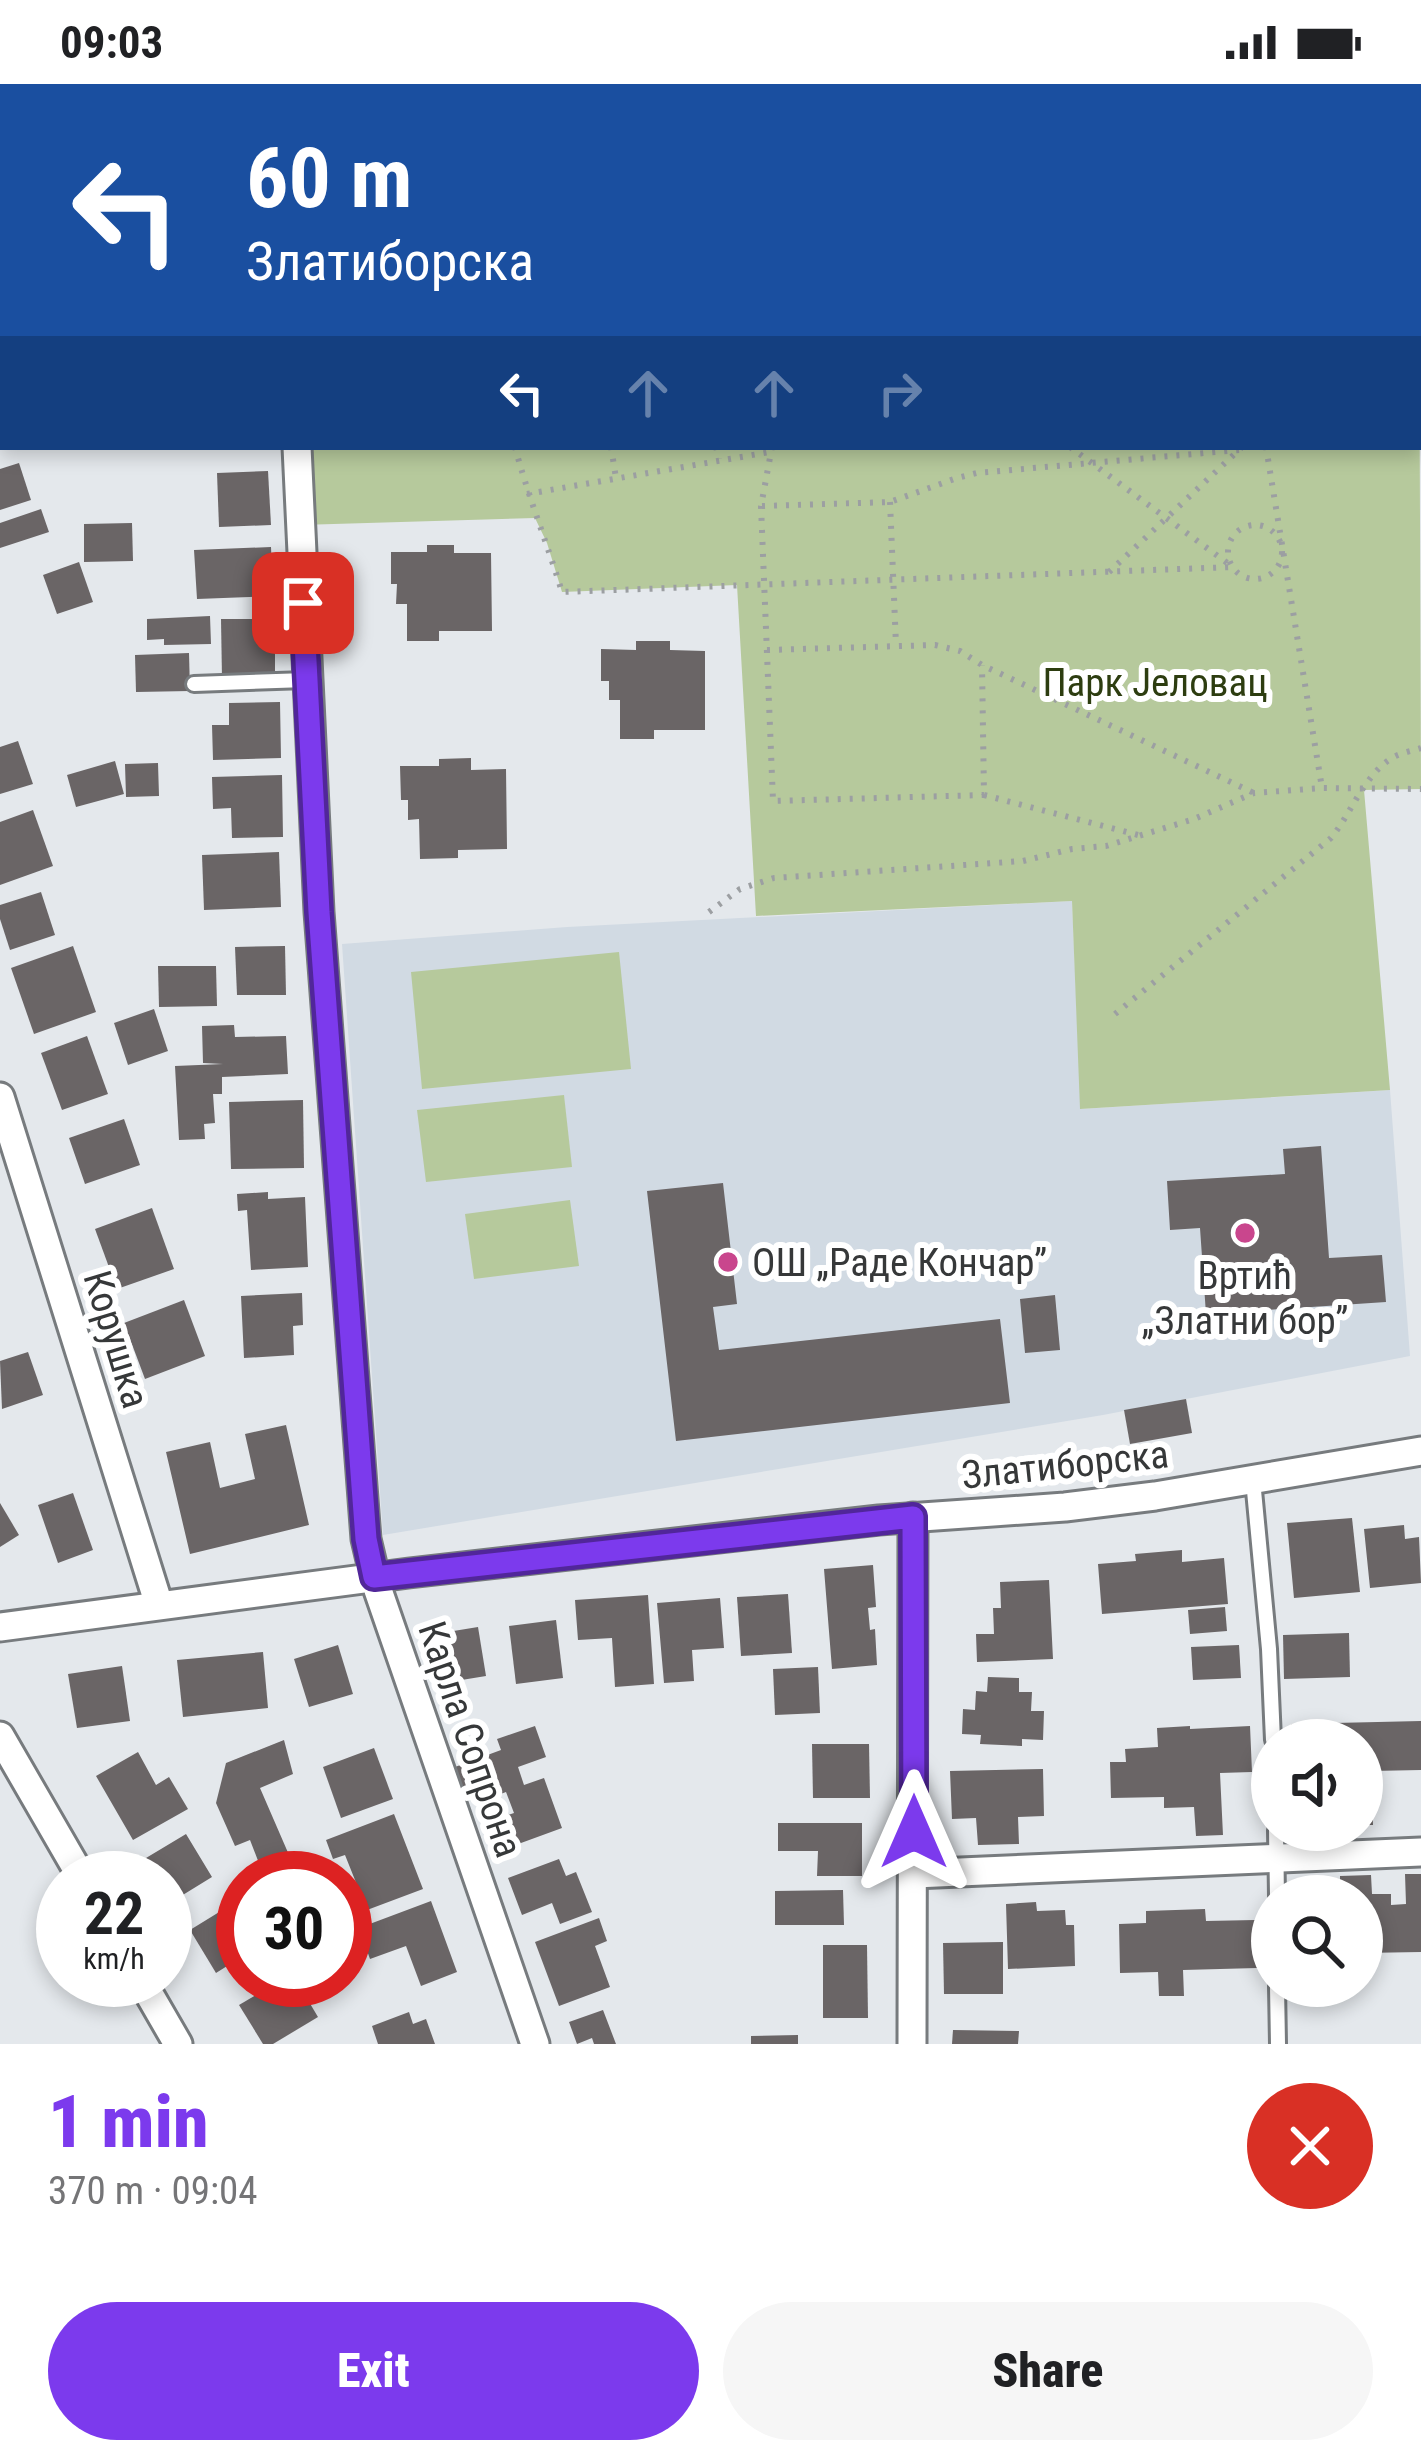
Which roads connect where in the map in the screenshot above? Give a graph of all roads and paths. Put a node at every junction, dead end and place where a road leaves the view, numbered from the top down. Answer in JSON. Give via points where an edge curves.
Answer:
{"nodes":[{"id":1,"x":297,"y":450,"type":"edge"},
{"id":2,"x":516,"y":450,"type":"edge"},
{"id":3,"x":611,"y":450,"type":"edge"},
{"id":4,"x":717,"y":450,"type":"edge"},
{"id":5,"x":771,"y":450,"type":"edge"},
{"id":6,"x":1074,"y":450,"type":"edge"},
{"id":7,"x":1217,"y":450,"type":"edge"},
{"id":8,"x":1238,"y":450,"type":"edge"},
{"id":9,"x":1266,"y":450,"type":"edge"},
{"id":10,"x":719,"y":459,"type":"junction"},
{"id":11,"x":1090,"y":461,"type":"junction"},
{"id":12,"x":616,"y":478,"type":"junction"},
{"id":13,"x":527,"y":494,"type":"junction"},
{"id":14,"x":890,"y":502,"type":"junction"},
{"id":15,"x":761,"y":506,"type":"junction"},
{"id":16,"x":1166,"y":518,"type":"junction"},
{"id":17,"x":1282,"y":550,"type":"junction"},
{"id":18,"x":1233,"y":567,"type":"junction"},
{"id":19,"x":1108,"y":572,"type":"junction"},
{"id":20,"x":894,"y":578,"type":"junction"},
{"id":21,"x":764,"y":584,"type":"junction"},
{"id":22,"x":896,"y":645,"type":"junction"},
{"id":23,"x":767,"y":650,"type":"junction"},
{"id":24,"x":982,"y":665,"type":"junction"},
{"id":25,"x":306,"y":680,"type":"junction"},
{"id":26,"x":194,"y":684,"type":"dead end"},
{"id":27,"x":1421,"y":748,"type":"edge"},
{"id":28,"x":1322,"y":788,"type":"junction"},
{"id":29,"x":1364,"y":789,"type":"junction"},
{"id":30,"x":1421,"y":789,"type":"edge"},
{"id":31,"x":1254,"y":793,"type":"junction"},
{"id":32,"x":985,"y":795,"type":"junction"},
{"id":33,"x":1140,"y":836,"type":"junction"},
{"id":34,"x":709,"y":912,"type":"dead end"},
{"id":35,"x":1115,"y":1014,"type":"dead end"},
{"id":36,"x":0,"y":1097,"type":"edge"},
{"id":37,"x":1421,"y":1451,"type":"edge"},
{"id":38,"x":1253,"y":1480,"type":"junction"},
{"id":39,"x":913,"y":1517,"type":"junction"},
{"id":40,"x":374,"y":1577,"type":"junction"},
{"id":41,"x":159,"y":1604,"type":"junction"},
{"id":42,"x":0,"y":1627,"type":"edge"},
{"id":43,"x":1272,"y":1719,"type":"edge"},
{"id":44,"x":0,"y":1736,"type":"edge"},
{"id":45,"x":1251,"y":1846,"type":"edge"},
{"id":46,"x":1383,"y":1850,"type":"edge"},
{"id":47,"x":66,"y":1851,"type":"edge"},
{"id":48,"x":1421,"y":1852,"type":"edge"},
{"id":49,"x":914,"y":1874,"type":"junction"},
{"id":50,"x":157,"y":2007,"type":"edge"},
{"id":51,"x":1277,"y":2007,"type":"edge"},
{"id":52,"x":178,"y":2044,"type":"edge"},
{"id":53,"x":535,"y":2044,"type":"edge"},
{"id":54,"x":912,"y":2044,"type":"edge"},
{"id":55,"x":1278,"y":2044,"type":"edge"}],
"edges":[{"from":1,"to":25,"type":"street","name":"Карла Сопрона"},
{"from":2,"to":13,"type":"path"},
{"from":3,"to":12,"type":"path"},
{"from":4,"to":10,"type":"path"},
{"from":5,"to":10,"type":"path"},
{"from":5,"to":15,"type":"path"},
{"from":6,"to":11,"type":"path"},
{"from":7,"to":11,"type":"path"},
{"from":8,"to":16,"type":"path"},
{"from":9,"to":17,"type":"path"},
{"from":10,"to":12,"type":"path"},
{"from":11,"to":14,"type":"path","via":[[977,473]]},
{"from":11,"to":16,"type":"path"},
{"from":12,"to":13,"type":"path"},
{"from":13,"to":21,"type":"path","via":[[562,592]]},
{"from":14,"to":15,"type":"path"},
{"from":14,"to":20,"type":"path"},
{"from":15,"to":21,"type":"path"},
{"from":16,"to":18,"type":"path"},
{"from":16,"to":19,"type":"path"},
{"from":17,"to":18,"type":"path","via":[[1264,578]]},
{"from":17,"to":18,"type":"path","via":[[1269,528],[1252,525],[1231,539]]},
{"from":17,"to":28,"type":"path"},
{"from":18,"to":19,"type":"path"},
{"from":19,"to":20,"type":"path"},
{"from":20,"to":21,"type":"path"},
{"from":20,"to":22,"type":"path"},
{"from":21,"to":23,"type":"path"},
{"from":22,"to":23,"type":"path"},
{"from":22,"to":24,"type":"path","via":[[948,648]]},
{"from":23,"to":32,"type":"path","via":[[773,801]]},
{"from":24,"to":31,"type":"path"},
{"from":24,"to":32,"type":"path"},
{"from":25,"to":26,"type":"lane"},
{"from":25,"to":40,"type":"street","name":"Карла Сопрона"},
{"from":27,"to":29,"type":"path","via":[[1393,757]]},
{"from":28,"to":29,"type":"path"},
{"from":28,"to":31,"type":"path"},
{"from":29,"to":30,"type":"path"},
{"from":29,"to":35,"type":"path","via":[[1331,838]]},
{"from":31,"to":33,"type":"path"},
{"from":32,"to":33,"type":"path"},
{"from":33,"to":34,"type":"path","via":[[1023,861],[774,878]]},
{"from":36,"to":41,"type":"street","name":"Корушка"},
{"from":37,"to":38,"type":"street","name":"Златиборска"},
{"from":38,"to":39,"type":"street","name":"Златиборска","via":[[1065,1507]]},
{"from":38,"to":43,"type":"lane"},
{"from":39,"to":40,"type":"street","name":"Златиборска"},
{"from":39,"to":49,"type":"street"},
{"from":40,"to":41,"type":"street","name":"Златиборска"},
{"from":40,"to":53,"type":"street","name":"Карла Сопрона"},
{"from":41,"to":42,"type":"street","name":"Златиборска"},
{"from":44,"to":47,"type":"street"},
{"from":45,"to":49,"type":"street"},
{"from":46,"to":48,"type":"street"},
{"from":49,"to":54,"type":"street"},
{"from":50,"to":52,"type":"street"},
{"from":51,"to":55,"type":"lane"}]}
